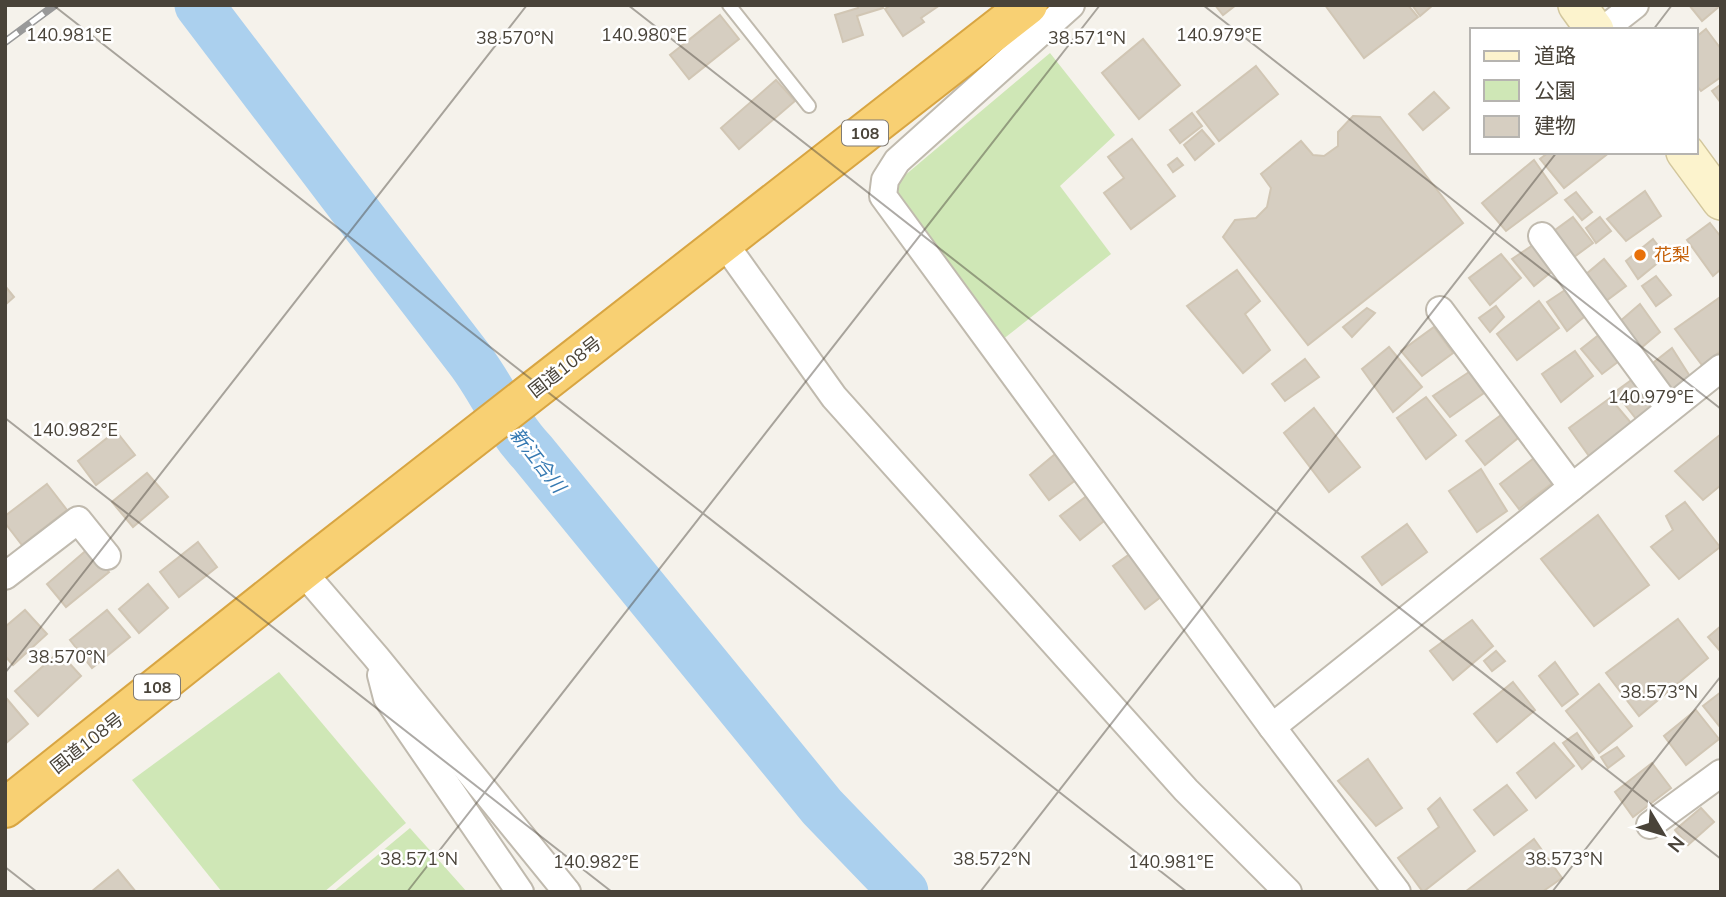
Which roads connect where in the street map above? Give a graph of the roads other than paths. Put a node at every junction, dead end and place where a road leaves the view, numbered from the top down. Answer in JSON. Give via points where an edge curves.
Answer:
{"nodes":[{"id":1,"x":729,"y":5,"type":"edge"},
{"id":2,"x":1028,"y":5,"type":"edge"},
{"id":3,"x":1071,"y":5,"type":"edge"},
{"id":4,"x":1577,"y":5,"type":"edge"},
{"id":5,"x":1635,"y":5,"type":"edge"},
{"id":6,"x":1594,"y":28,"type":"edge"},
{"id":7,"x":1606,"y":28,"type":"edge"},
{"id":8,"x":809,"y":106,"type":"dead end"},
{"id":9,"x":1686,"y":154,"type":"edge"},
{"id":10,"x":1721,"y":201,"type":"edge"},
{"id":11,"x":1542,"y":236,"type":"dead end"},
{"id":12,"x":713,"y":252,"type":"junction"},
{"id":13,"x":1440,"y":310,"type":"dead end"},
{"id":14,"x":1721,"y":368,"type":"edge"},
{"id":15,"x":1669,"y":408,"type":"junction"},
{"id":16,"x":1573,"y":487,"type":"junction"},
{"id":17,"x":107,"y":556,"type":"dead end"},
{"id":18,"x":306,"y":569,"type":"junction"},
{"id":19,"x":5,"y":576,"type":"edge"},
{"id":20,"x":376,"y":657,"type":"junction"},
{"id":21,"x":1272,"y":727,"type":"junction"},
{"id":22,"x":1721,"y":773,"type":"edge"},
{"id":23,"x":5,"y":808,"type":"edge"},
{"id":24,"x":1650,"y":825,"type":"dead end"},
{"id":25,"x":520,"y":892,"type":"edge"},
{"id":26,"x":567,"y":892,"type":"edge"},
{"id":27,"x":1289,"y":892,"type":"edge"},
{"id":28,"x":1397,"y":892,"type":"edge"}],
"edges":[{"from":1,"to":8,"type":"lane"},
{"from":2,"to":12,"type":"highway","name":"国道108号","number":"108"},
{"from":3,"to":21,"type":"street","via":[[897,161],[885,180],[883,196]]},
{"from":4,"to":6,"type":"street"},
{"from":5,"to":7,"type":"street"},
{"from":9,"to":10,"type":"street"},
{"from":11,"to":15,"type":"street"},
{"from":12,"to":18,"type":"highway","name":"国道108号","number":"108"},
{"from":12,"to":27,"type":"street","via":[[834,397],[1186,790]]},
{"from":13,"to":16,"type":"street"},
{"from":14,"to":15,"type":"street"},
{"from":15,"to":16,"type":"street"},
{"from":16,"to":21,"type":"street"},
{"from":17,"to":19,"type":"street","via":[[78,520]]},
{"from":18,"to":20,"type":"street"},
{"from":18,"to":23,"type":"highway","name":"国道108号","number":"108"},
{"from":20,"to":25,"type":"street","via":[[387,698]]},
{"from":20,"to":26,"type":"street"},
{"from":21,"to":28,"type":"street"},
{"from":22,"to":24,"type":"street"}]}
